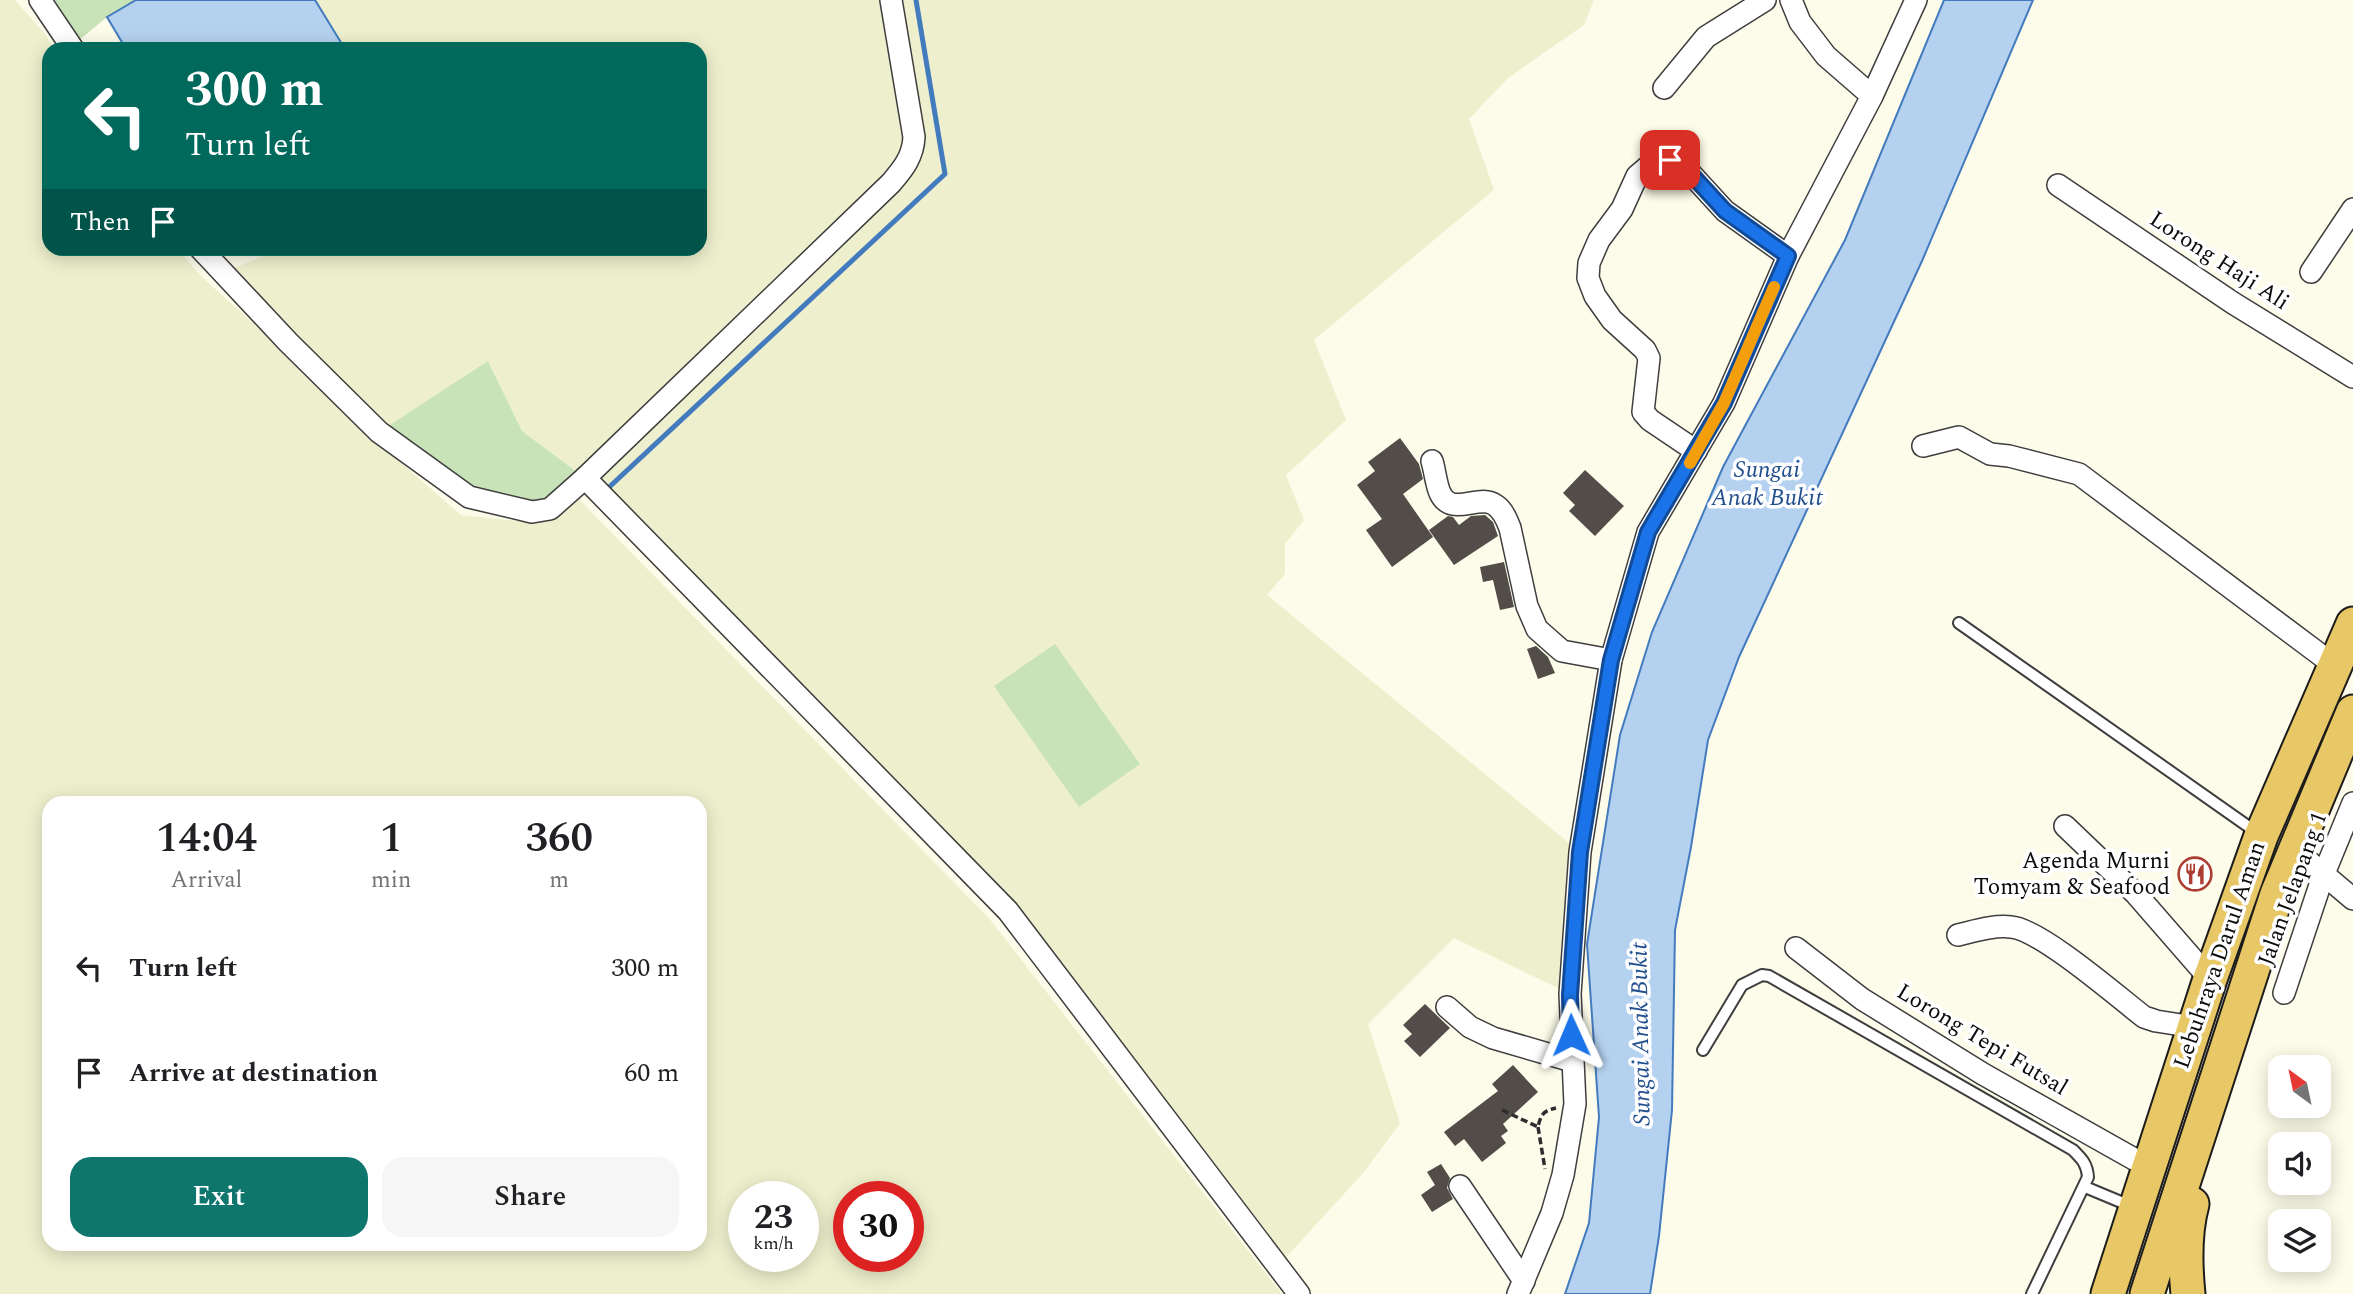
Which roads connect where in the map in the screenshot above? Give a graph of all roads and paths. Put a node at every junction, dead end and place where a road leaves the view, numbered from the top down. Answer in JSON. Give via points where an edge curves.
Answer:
{"nodes":[{"id":1,"x":40,"y":0,"type":"edge"},
{"id":2,"x":891,"y":0,"type":"edge"},
{"id":3,"x":1765,"y":0,"type":"edge"},
{"id":4,"x":1791,"y":0,"type":"edge"},
{"id":5,"x":1916,"y":0,"type":"edge"},
{"id":6,"x":68,"y":42,"type":"edge"},
{"id":7,"x":1664,"y":88,"type":"dead end"},
{"id":8,"x":1872,"y":96,"type":"junction"},
{"id":9,"x":2058,"y":185,"type":"dead end"},
{"id":10,"x":2353,"y":209,"type":"edge"},
{"id":11,"x":208,"y":256,"type":"edge"},
{"id":12,"x":1788,"y":256,"type":"junction"},
{"id":13,"x":2311,"y":272,"type":"dead end"},
{"id":14,"x":2353,"y":377,"type":"edge"},
{"id":15,"x":1923,"y":446,"type":"dead end"},
{"id":16,"x":1696,"y":451,"type":"junction"},
{"id":17,"x":1432,"y":461,"type":"dead end"},
{"id":18,"x":585,"y":478,"type":"junction"},
{"id":19,"x":1959,"y":623,"type":"dead end"},
{"id":20,"x":2353,"y":624,"type":"edge"},
{"id":21,"x":1611,"y":660,"type":"junction"},
{"id":22,"x":2334,"y":665,"type":"junction"},
{"id":23,"x":2353,"y":712,"type":"edge"},
{"id":24,"x":2353,"y":803,"type":"edge"},
{"id":25,"x":2065,"y":826,"type":"dead end"},
{"id":26,"x":2261,"y":835,"type":"junction"},
{"id":27,"x":2295,"y":850,"type":"junction"},
{"id":28,"x":2323,"y":876,"type":"junction"},
{"id":29,"x":2277,"y":894,"type":"junction"},
{"id":30,"x":2353,"y":899,"type":"edge"},
{"id":31,"x":1958,"y":934,"type":"dead end"},
{"id":32,"x":1796,"y":948,"type":"dead end"},
{"id":33,"x":2210,"y":979,"type":"junction"},
{"id":34,"x":2284,"y":993,"type":"dead end"},
{"id":35,"x":1447,"y":1006,"type":"dead end"},
{"id":36,"x":2194,"y":1027,"type":"junction"},
{"id":37,"x":1703,"y":1050,"type":"dead end"},
{"id":38,"x":1572,"y":1061,"type":"junction"},
{"id":39,"x":1575,"y":1104,"type":"junction"},
{"id":40,"x":1502,"y":1110,"type":"dead end"},
{"id":41,"x":2149,"y":1164,"type":"junction"},
{"id":42,"x":1460,"y":1186,"type":"dead end"},
{"id":43,"x":2085,"y":1187,"type":"junction"},
{"id":44,"x":2136,"y":1208,"type":"junction"},
{"id":45,"x":1521,"y":1288,"type":"edge"},
{"id":46,"x":1300,"y":1294,"type":"edge"},
{"id":47,"x":2032,"y":1294,"type":"edge"},
{"id":48,"x":2108,"y":1294,"type":"edge"},
{"id":49,"x":2147,"y":1294,"type":"edge"},
{"id":50,"x":2188,"y":1294,"type":"edge"}],
"edges":[{"from":1,"to":6,"type":"street"},
{"from":2,"to":18,"type":"street","via":[[914,137],[906,164]]},
{"from":3,"to":7,"type":"street","via":[[1706,37]]},
{"from":4,"to":8,"type":"street","via":[[1826,56]]},
{"from":5,"to":8,"type":"street"},
{"from":8,"to":12,"type":"street"},
{"from":9,"to":14,"type":"street","name":"Lorong Haji Ali"},
{"from":10,"to":13,"type":"street"},
{"from":11,"to":18,"type":"street","via":[[379,432],[468,497],[532,512],[550,509]]},
{"from":12,"to":16,"type":"street","via":[[1724,403]]},
{"from":12,"to":16,"type":"street","via":[[1725,211],[1681,163],[1670,160],[1650,165],[1637,176],[1622,209],[1599,240],[1588,278],[1612,320],[1649,358],[1643,412]]},
{"from":15,"to":22,"type":"street","via":[[1959,437],[1990,454],[2080,474]]},
{"from":16,"to":21,"type":"street","via":[[1648,532]]},
{"from":17,"to":21,"type":"street","via":[[1445,500],[1460,506],[1492,503],[1505,516],[1537,629],[1562,651]]},
{"from":18,"to":46,"type":"street","via":[[1008,911]]},
{"from":19,"to":26,"type":"lane"},
{"from":20,"to":22,"type":"highway","name":"Lebuhraya Darul Aman"},
{"from":21,"to":38,"type":"street","via":[[1580,852],[1570,995]]},
{"from":22,"to":26,"type":"highway","name":"Lebuhraya Darul Aman"},
{"from":23,"to":27,"type":"highway","name":"Lebuhraya Darul Aman"},
{"from":24,"to":28,"type":"street","name":"Jalan Jelapang 1"},
{"from":25,"to":33,"type":"street","via":[[2136,894]]},
{"from":26,"to":33,"type":"highway","name":"Lebuhraya Darul Aman"},
{"from":27,"to":28,"type":"street"},
{"from":27,"to":29,"type":"highway","name":"Lebuhraya Darul Aman"},
{"from":28,"to":30,"type":"street"},
{"from":28,"to":34,"type":"street","name":"Jalan Jelapang 1"},
{"from":29,"to":49,"type":"highway","name":"Lebuhraya Darul Aman"},
{"from":29,"to":50,"type":"highway","via":[[2187,1223]]},
{"from":31,"to":36,"type":"street","via":[[1987,928],[2027,931],[2144,1017]]},
{"from":32,"to":41,"type":"street","name":"Lorong Tepi Futsal","via":[[1862,999],[1983,1074]]},
{"from":33,"to":36,"type":"highway","name":"Lebuhraya Darul Aman"},
{"from":35,"to":38,"type":"street","via":[[1470,1027],[1493,1038]]},
{"from":36,"to":41,"type":"highway","name":"Lebuhraya Darul Aman"},
{"from":37,"to":43,"type":"lane","via":[[1742,985],[1769,976],[2073,1150],[2087,1167]]},
{"from":38,"to":39,"type":"street"},
{"from":39,"to":40,"type":"path","via":[[1545,1111],[1538,1127]]},
{"from":39,"to":45,"type":"street","via":[[1552,1213]]},
{"from":41,"to":44,"type":"highway","name":"Lebuhraya Darul Aman"},
{"from":42,"to":45,"type":"street"},
{"from":43,"to":44,"type":"lane"},
{"from":43,"to":47,"type":"lane"},
{"from":44,"to":48,"type":"highway","name":"Lebuhraya Darul Aman"}]}
